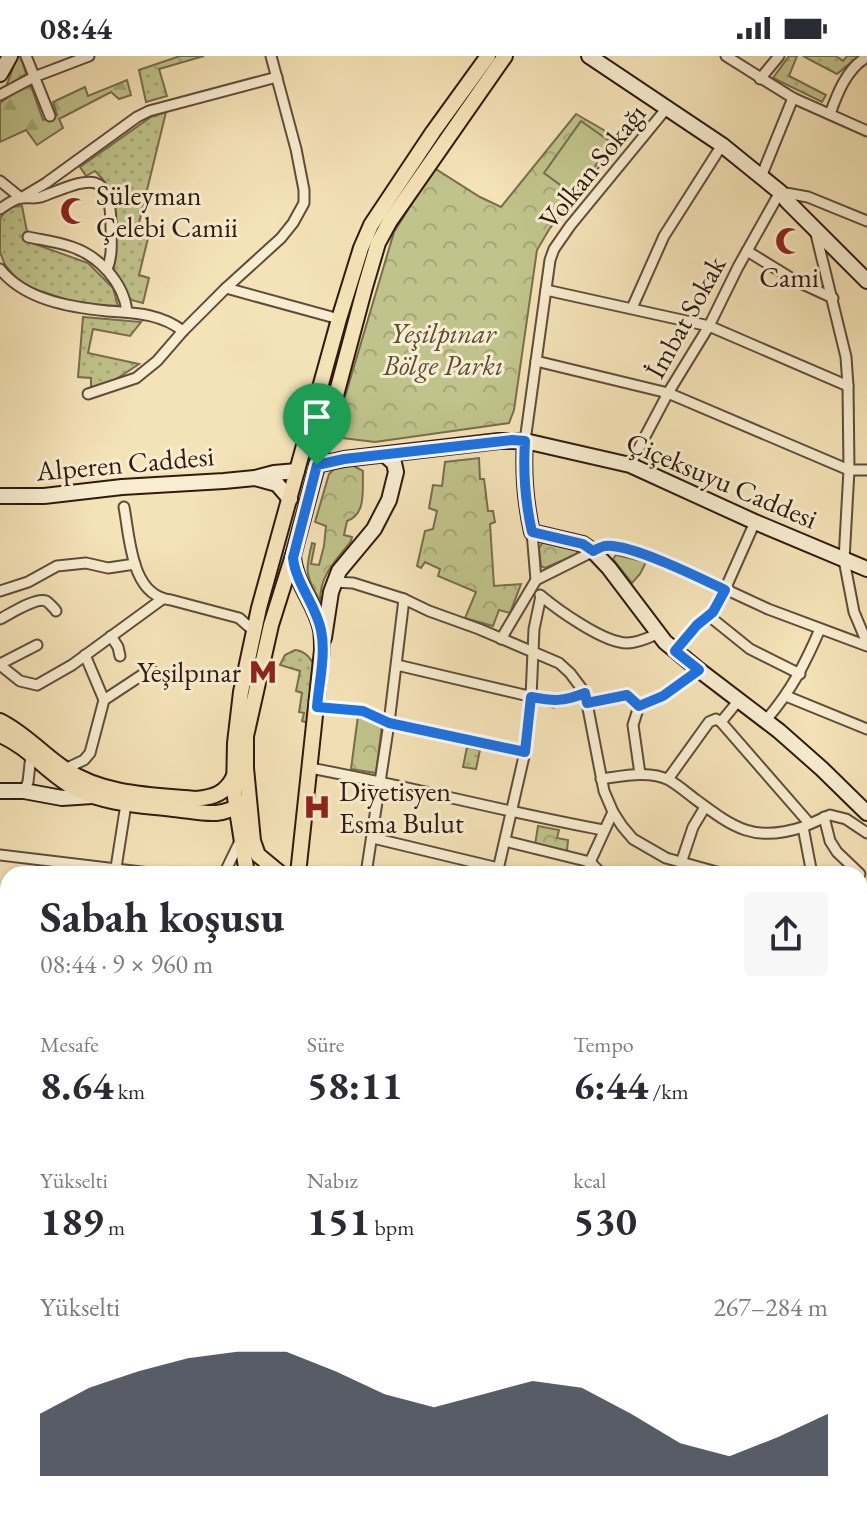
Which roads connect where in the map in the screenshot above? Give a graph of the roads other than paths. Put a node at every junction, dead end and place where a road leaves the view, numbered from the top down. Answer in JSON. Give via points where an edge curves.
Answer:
{"nodes":[{"id":1,"x":10,"y":56,"type":"edge"},
{"id":2,"x":26,"y":56,"type":"edge"},
{"id":3,"x":89,"y":56,"type":"edge"},
{"id":4,"x":271,"y":56,"type":"edge"},
{"id":5,"x":488,"y":56,"type":"edge"},
{"id":6,"x":505,"y":56,"type":"edge"},
{"id":7,"x":589,"y":56,"type":"edge"},
{"id":8,"x":726,"y":56,"type":"edge"},
{"id":9,"x":779,"y":56,"type":"edge"},
{"id":10,"x":867,"y":57,"type":"edge"},
{"id":11,"x":0,"y":74,"type":"edge"},
{"id":12,"x":34,"y":77,"type":"junction"},
{"id":13,"x":277,"y":77,"type":"junction"},
{"id":14,"x":760,"y":79,"type":"junction"},
{"id":15,"x":0,"y":95,"type":"edge"},
{"id":16,"x":793,"y":98,"type":"junction"},
{"id":17,"x":666,"y":109,"type":"junction"},
{"id":18,"x":830,"y":114,"type":"junction"},
{"id":19,"x":50,"y":116,"type":"dead end"},
{"id":20,"x":867,"y":131,"type":"edge"},
{"id":21,"x":722,"y":145,"type":"junction"},
{"id":22,"x":761,"y":177,"type":"junction"},
{"id":23,"x":0,"y":181,"type":"edge"},
{"id":24,"x":780,"y":192,"type":"junction"},
{"id":25,"x":21,"y":198,"type":"junction"},
{"id":26,"x":0,"y":209,"type":"edge"},
{"id":27,"x":867,"y":221,"type":"edge"},
{"id":28,"x":814,"y":227,"type":"junction"},
{"id":29,"x":28,"y":237,"type":"dead end"},
{"id":30,"x":747,"y":251,"type":"junction"},
{"id":31,"x":0,"y":269,"type":"edge"},
{"id":32,"x":107,"y":269,"type":"junction"},
{"id":33,"x":867,"y":281,"type":"edge"},
{"id":34,"x":226,"y":288,"type":"junction"},
{"id":35,"x":546,"y":290,"type":"junction"},
{"id":36,"x":833,"y":298,"type":"junction"},
{"id":37,"x":632,"y":308,"type":"junction"},
{"id":38,"x":127,"y":312,"type":"junction"},
{"id":39,"x":339,"y":319,"type":"junction"},
{"id":40,"x":709,"y":326,"type":"junction"},
{"id":41,"x":183,"y":331,"type":"junction"},
{"id":42,"x":536,"y":361,"type":"junction"},
{"id":43,"x":848,"y":386,"type":"junction"},
{"id":44,"x":668,"y":393,"type":"junction"},
{"id":45,"x":88,"y":394,"type":"dead end"},
{"id":46,"x":325,"y":437,"type":"junction"},
{"id":47,"x":525,"y":441,"type":"junction"},
{"id":48,"x":416,"y":452,"type":"junction"},
{"id":49,"x":385,"y":455,"type":"junction"},
{"id":50,"x":344,"y":459,"type":"junction"},
{"id":51,"x":317,"y":465,"type":"junction"},
{"id":52,"x":630,"y":465,"type":"junction"},
{"id":53,"x":849,"y":470,"type":"junction"},
{"id":54,"x":867,"y":470,"type":"edge"},
{"id":55,"x":297,"y":471,"type":"junction"},
{"id":56,"x":255,"y":478,"type":"junction"},
{"id":57,"x":396,"y":478,"type":"junction"},
{"id":58,"x":0,"y":496,"type":"edge"},
{"id":59,"x":290,"y":499,"type":"junction"},
{"id":60,"x":124,"y":507,"type":"dead end"},
{"id":61,"x":755,"y":522,"type":"junction"},
{"id":62,"x":532,"y":532,"type":"junction"},
{"id":63,"x":593,"y":551,"type":"junction"},
{"id":64,"x":294,"y":552,"type":"junction"},
{"id":65,"x":844,"y":560,"type":"junction"},
{"id":66,"x":135,"y":564,"type":"junction"},
{"id":67,"x":345,"y":564,"type":"junction"},
{"id":68,"x":867,"y":569,"type":"edge"},
{"id":69,"x":334,"y":582,"type":"junction"},
{"id":70,"x":353,"y":583,"type":"junction"},
{"id":71,"x":534,"y":584,"type":"junction"},
{"id":72,"x":725,"y":590,"type":"junction"},
{"id":73,"x":0,"y":591,"type":"edge"},
{"id":74,"x":263,"y":596,"type":"junction"},
{"id":75,"x":541,"y":596,"type":"junction"},
{"id":76,"x":404,"y":599,"type":"junction"},
{"id":77,"x":161,"y":600,"type":"junction"},
{"id":78,"x":56,"y":611,"type":"dead end"},
{"id":79,"x":709,"y":616,"type":"junction"},
{"id":80,"x":239,"y":618,"type":"junction"},
{"id":81,"x":0,"y":619,"type":"edge"},
{"id":82,"x":820,"y":629,"type":"junction"},
{"id":83,"x":255,"y":632,"type":"junction"},
{"id":84,"x":657,"y":634,"type":"junction"},
{"id":85,"x":111,"y":636,"type":"junction"},
{"id":86,"x":501,"y":639,"type":"junction"},
{"id":87,"x":867,"y":644,"type":"edge"},
{"id":88,"x":37,"y":645,"type":"dead end"},
{"id":89,"x":322,"y":650,"type":"junction"},
{"id":90,"x":675,"y":651,"type":"junction"},
{"id":91,"x":534,"y":652,"type":"junction"},
{"id":92,"x":85,"y":655,"type":"junction"},
{"id":93,"x":120,"y":656,"type":"dead end"},
{"id":94,"x":0,"y":665,"type":"edge"},
{"id":95,"x":397,"y":665,"type":"junction"},
{"id":96,"x":151,"y":669,"type":"dead end"},
{"id":97,"x":699,"y":670,"type":"junction"},
{"id":98,"x":800,"y":674,"type":"junction"},
{"id":99,"x":786,"y":696,"type":"junction"},
{"id":100,"x":531,"y":697,"type":"junction"},
{"id":101,"x":586,"y":698,"type":"junction"},
{"id":102,"x":104,"y":700,"type":"junction"},
{"id":103,"x":739,"y":700,"type":"junction"},
{"id":104,"x":639,"y":706,"type":"junction"},
{"id":105,"x":317,"y":707,"type":"junction"},
{"id":106,"x":766,"y":720,"type":"junction"},
{"id":107,"x":0,"y":721,"type":"edge"},
{"id":108,"x":721,"y":722,"type":"junction"},
{"id":109,"x":389,"y":723,"type":"junction"},
{"id":110,"x":867,"y":729,"type":"edge"},
{"id":111,"x":0,"y":735,"type":"edge"},
{"id":112,"x":525,"y":752,"type":"junction"},
{"id":113,"x":31,"y":755,"type":"junction"},
{"id":114,"x":310,"y":768,"type":"junction"},
{"id":115,"x":65,"y":769,"type":"junction"},
{"id":116,"x":640,"y":774,"type":"junction"},
{"id":117,"x":234,"y":775,"type":"junction"},
{"id":118,"x":601,"y":779,"type":"junction"},
{"id":119,"x":668,"y":779,"type":"junction"},
{"id":120,"x":380,"y":781,"type":"junction"},
{"id":121,"x":0,"y":791,"type":"edge"},
{"id":122,"x":24,"y":791,"type":"junction"},
{"id":123,"x":92,"y":796,"type":"junction"},
{"id":124,"x":248,"y":796,"type":"junction"},
{"id":125,"x":127,"y":798,"type":"junction"},
{"id":126,"x":237,"y":807,"type":"junction"},
{"id":127,"x":705,"y":807,"type":"junction"},
{"id":128,"x":513,"y":810,"type":"junction"},
{"id":129,"x":613,"y":812,"type":"junction"},
{"id":130,"x":213,"y":813,"type":"junction"},
{"id":131,"x":867,"y":813,"type":"edge"},
{"id":132,"x":824,"y":817,"type":"junction"},
{"id":133,"x":806,"y":825,"type":"junction"},
{"id":134,"x":603,"y":830,"type":"junction"},
{"id":135,"x":867,"y":833,"type":"edge"},
{"id":136,"x":243,"y":838,"type":"junction"},
{"id":137,"x":373,"y":838,"type":"junction"},
{"id":138,"x":505,"y":841,"type":"junction"},
{"id":139,"x":0,"y":855,"type":"edge"},
{"id":140,"x":590,"y":862,"type":"junction"},
{"id":141,"x":681,"y":863,"type":"junction"},
{"id":142,"x":75,"y":866,"type":"edge"},
{"id":143,"x":117,"y":866,"type":"edge"},
{"id":144,"x":228,"y":866,"type":"edge"},
{"id":145,"x":246,"y":866,"type":"edge"},
{"id":146,"x":271,"y":866,"type":"edge"},
{"id":147,"x":299,"y":866,"type":"edge"},
{"id":148,"x":368,"y":866,"type":"edge"},
{"id":149,"x":481,"y":866,"type":"edge"},
{"id":150,"x":499,"y":866,"type":"edge"},
{"id":151,"x":589,"y":866,"type":"edge"},
{"id":152,"x":594,"y":866,"type":"edge"},
{"id":153,"x":692,"y":866,"type":"edge"},
{"id":154,"x":811,"y":866,"type":"edge"},
{"id":155,"x":852,"y":866,"type":"edge"}],
"edges":[{"from":1,"to":11,"type":"street"},
{"from":2,"to":12,"type":"street"},
{"from":3,"to":12,"type":"street"},
{"from":4,"to":13,"type":"street"},
{"from":5,"to":39,"type":"main road","via":[[371,225]]},
{"from":6,"to":46,"type":"main road","via":[[382,234]]},
{"from":7,"to":17,"type":"street"},
{"from":8,"to":14,"type":"street"},
{"from":9,"to":14,"type":"street"},
{"from":10,"to":18,"type":"street","via":[[842,85]]},
{"from":12,"to":15,"type":"street"},
{"from":12,"to":19,"type":"street"},
{"from":13,"to":25,"type":"street","via":[[149,111]]},
{"from":13,"to":34,"type":"street","via":[[304,203],[281,238]]},
{"from":14,"to":16,"type":"street"},
{"from":16,"to":18,"type":"street"},
{"from":16,"to":22,"type":"street"},
{"from":17,"to":21,"type":"street"},
{"from":17,"to":35,"type":"street","name":"Volkan Sokağı","via":[[554,249]]},
{"from":18,"to":20,"type":"street"},
{"from":21,"to":22,"type":"street"},
{"from":21,"to":37,"type":"street","via":[[664,236]]},
{"from":22,"to":24,"type":"street"},
{"from":23,"to":25,"type":"street"},
{"from":24,"to":27,"type":"street","via":[[808,197]]},
{"from":24,"to":28,"type":"street"},
{"from":24,"to":30,"type":"street","name":"İmbat Sokak"},
{"from":25,"to":26,"type":"street"},
{"from":25,"to":32,"type":"street","via":[[87,182],[105,189],[111,209]]},
{"from":28,"to":33,"type":"street"},
{"from":28,"to":36,"type":"street"},
{"from":29,"to":32,"type":"street","via":[[74,247]]},
{"from":30,"to":36,"type":"street"},
{"from":30,"to":40,"type":"street","name":"İmbat Sokak"},
{"from":31,"to":38,"type":"street","via":[[17,286],[50,301]]},
{"from":32,"to":38,"type":"street"},
{"from":34,"to":39,"type":"street"},
{"from":34,"to":41,"type":"street"},
{"from":35,"to":37,"type":"street"},
{"from":35,"to":42,"type":"street","name":"Volkan Sokağı"},
{"from":36,"to":43,"type":"street"},
{"from":37,"to":40,"type":"street"},
{"from":38,"to":41,"type":"street","via":[[156,316]]},
{"from":39,"to":55,"type":"main road"},
{"from":40,"to":43,"type":"street"},
{"from":40,"to":44,"type":"street","name":"İmbat Sokak"},
{"from":41,"to":45,"type":"street","via":[[136,378]]},
{"from":42,"to":44,"type":"street"},
{"from":42,"to":47,"type":"street","name":"Volkan Sokağı"},
{"from":43,"to":53,"type":"street"},
{"from":44,"to":52,"type":"street","name":"İmbat Sokak"},
{"from":44,"to":53,"type":"street"},
{"from":46,"to":50,"type":"street","via":[[329,449]]},
{"from":46,"to":51,"type":"main road"},
{"from":47,"to":48,"type":"street","name":"Çiçeksuyu Caddesi"},
{"from":47,"to":52,"type":"street","name":"Çiçeksuyu Caddesi"},
{"from":47,"to":62,"type":"street","via":[[523,469]]},
{"from":48,"to":49,"type":"street","name":"Çiçeksuyu Caddesi"},
{"from":48,"to":57,"type":"street"},
{"from":49,"to":50,"type":"street","name":"Çiçeksuyu Caddesi"},
{"from":49,"to":57,"type":"street","via":[[394,463]]},
{"from":50,"to":51,"type":"street","name":"Çiçeksuyu Caddesi"},
{"from":51,"to":55,"type":"main road"},
{"from":51,"to":64,"type":"main road"},
{"from":52,"to":61,"type":"street","name":"Çiçeksuyu Caddesi"},
{"from":53,"to":54,"type":"street"},
{"from":53,"to":65,"type":"street"},
{"from":55,"to":56,"type":"street","name":"Alperen Caddesi"},
{"from":55,"to":59,"type":"main road"},
{"from":56,"to":58,"type":"street","name":"Alperen Caddesi"},
{"from":56,"to":59,"type":"street","via":[[277,484]]},
{"from":57,"to":67,"type":"street","via":[[380,521]]},
{"from":59,"to":74,"type":"main road"},
{"from":60,"to":66,"type":"street"},
{"from":61,"to":65,"type":"street","name":"Çiçeksuyu Caddesi"},
{"from":61,"to":72,"type":"street"},
{"from":62,"to":63,"type":"street"},
{"from":62,"to":71,"type":"street"},
{"from":63,"to":71,"type":"street"},
{"from":63,"to":72,"type":"street","via":[[604,546],[632,550]]},
{"from":63,"to":84,"type":"street"},
{"from":64,"to":89,"type":"main road","via":[[296,573],[321,630]]},
{"from":64,"to":124,"type":"main road","via":[[246,736]]},
{"from":65,"to":68,"type":"street","name":"Çiçeksuyu Caddesi"},
{"from":65,"to":87,"type":"street","via":[[854,612]]},
{"from":66,"to":73,"type":"street","via":[[57,566]]},
{"from":66,"to":77,"type":"street","via":[[145,587]]},
{"from":67,"to":69,"type":"street"},
{"from":67,"to":70,"type":"street"},
{"from":69,"to":70,"type":"street"},
{"from":69,"to":89,"type":"street"},
{"from":70,"to":76,"type":"street"},
{"from":71,"to":75,"type":"street"},
{"from":71,"to":86,"type":"street"},
{"from":72,"to":79,"type":"street"},
{"from":72,"to":82,"type":"street"},
{"from":74,"to":80,"type":"street"},
{"from":74,"to":83,"type":"main road"},
{"from":75,"to":84,"type":"street","via":[[615,640],[627,643]]},
{"from":75,"to":91,"type":"street"},
{"from":76,"to":86,"type":"street"},
{"from":76,"to":95,"type":"street"},
{"from":77,"to":80,"type":"street"},
{"from":77,"to":85,"type":"street"},
{"from":78,"to":81,"type":"street","via":[[47,601],[34,601]]},
{"from":79,"to":90,"type":"street"},
{"from":79,"to":98,"type":"street","via":[[750,649]]},
{"from":80,"to":83,"type":"street"},
{"from":82,"to":87,"type":"street"},
{"from":82,"to":98,"type":"street"},
{"from":83,"to":117,"type":"main road","via":[[241,692]]},
{"from":84,"to":90,"type":"street"},
{"from":85,"to":92,"type":"street"},
{"from":85,"to":93,"type":"street"},
{"from":86,"to":91,"type":"street"},
{"from":88,"to":94,"type":"street"},
{"from":89,"to":105,"type":"main road"},
{"from":90,"to":97,"type":"street"},
{"from":91,"to":100,"type":"street"},
{"from":91,"to":101,"type":"street","via":[[559,663]]},
{"from":92,"to":94,"type":"street","via":[[37,685],[20,681]]},
{"from":92,"to":102,"type":"street"},
{"from":95,"to":100,"type":"street"},
{"from":95,"to":109,"type":"street"},
{"from":96,"to":102,"type":"street"},
{"from":97,"to":103,"type":"street"},
{"from":97,"to":104,"type":"street"},
{"from":98,"to":99,"type":"street"},
{"from":99,"to":106,"type":"street"},
{"from":99,"to":110,"type":"street"},
{"from":100,"to":101,"type":"street","via":[[554,702]]},
{"from":100,"to":112,"type":"street"},
{"from":101,"to":104,"type":"street","via":[[627,695]]},
{"from":101,"to":118,"type":"street"},
{"from":102,"to":115,"type":"street","via":[[90,753]]},
{"from":103,"to":106,"type":"street"},
{"from":103,"to":108,"type":"street"},
{"from":104,"to":116,"type":"street","via":[[633,725]]},
{"from":105,"to":109,"type":"street","via":[[363,711]]},
{"from":105,"to":114,"type":"main road"},
{"from":106,"to":131,"type":"street"},
{"from":107,"to":115,"type":"main road"},
{"from":108,"to":119,"type":"street","via":[[709,722]]},
{"from":108,"to":133,"type":"street"},
{"from":109,"to":112,"type":"street"},
{"from":109,"to":120,"type":"street"},
{"from":111,"to":113,"type":"main road"},
{"from":112,"to":128,"type":"street"},
{"from":113,"to":122,"type":"street"},
{"from":113,"to":123,"type":"main road"},
{"from":114,"to":120,"type":"street"},
{"from":114,"to":147,"type":"main road"},
{"from":115,"to":125,"type":"main road"},
{"from":116,"to":118,"type":"street"},
{"from":116,"to":119,"type":"street"},
{"from":117,"to":125,"type":"main road","via":[[226,790],[210,798]]},
{"from":117,"to":126,"type":"main road"},
{"from":118,"to":129,"type":"street"},
{"from":119,"to":127,"type":"street"},
{"from":120,"to":128,"type":"street"},
{"from":120,"to":137,"type":"street"},
{"from":121,"to":122,"type":"street"},
{"from":122,"to":123,"type":"street","via":[[62,798]]},
{"from":123,"to":125,"type":"main road"},
{"from":124,"to":126,"type":"main road"},
{"from":124,"to":146,"type":"main road","via":[[253,841],[258,855]]},
{"from":125,"to":130,"type":"main road"},
{"from":125,"to":143,"type":"street"},
{"from":126,"to":130,"type":"main road"},
{"from":126,"to":136,"type":"main road"},
{"from":127,"to":133,"type":"street","via":[[747,832],[772,835]]},
{"from":127,"to":141,"type":"street"},
{"from":128,"to":134,"type":"street"},
{"from":128,"to":138,"type":"street"},
{"from":129,"to":134,"type":"street"},
{"from":129,"to":141,"type":"street","via":[[633,839]]},
{"from":130,"to":136,"type":"main road","via":[[236,824]]},
{"from":132,"to":133,"type":"street"},
{"from":132,"to":135,"type":"street","via":[[840,816]]},
{"from":132,"to":155,"type":"street","via":[[830,841]]},
{"from":133,"to":154,"type":"street"},
{"from":134,"to":140,"type":"street"},
{"from":136,"to":144,"type":"street"},
{"from":136,"to":145,"type":"main road"},
{"from":137,"to":148,"type":"street"},
{"from":137,"to":149,"type":"street"},
{"from":138,"to":140,"type":"street"},
{"from":138,"to":150,"type":"street"},
{"from":139,"to":142,"type":"street"},
{"from":140,"to":151,"type":"street"},
{"from":140,"to":152,"type":"street"},
{"from":141,"to":153,"type":"street"}]}
